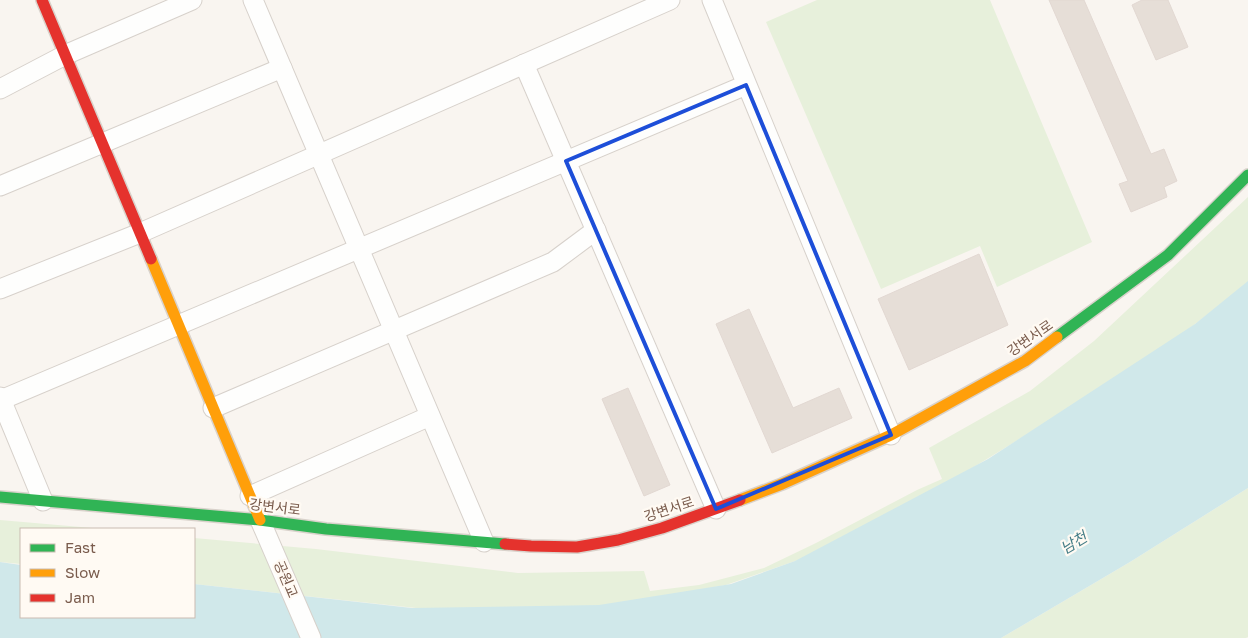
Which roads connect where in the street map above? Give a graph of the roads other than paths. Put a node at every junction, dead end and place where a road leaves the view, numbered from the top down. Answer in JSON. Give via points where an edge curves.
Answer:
{"nodes":[{"id":1,"x":42,"y":0,"type":"edge"},
{"id":2,"x":192,"y":0,"type":"edge"},
{"id":3,"x":253,"y":0,"type":"edge"},
{"id":4,"x":670,"y":0,"type":"edge"},
{"id":5,"x":712,"y":0,"type":"edge"},
{"id":6,"x":65,"y":55,"type":"junction"},
{"id":7,"x":524,"y":64,"type":"junction"},
{"id":8,"x":282,"y":68,"type":"junction"},
{"id":9,"x":746,"y":85,"type":"junction"},
{"id":10,"x":0,"y":89,"type":"edge"},
{"id":11,"x":102,"y":143,"type":"junction"},
{"id":12,"x":318,"y":154,"type":"junction"},
{"id":13,"x":566,"y":161,"type":"junction"},
{"id":14,"x":1248,"y":175,"type":"edge"},
{"id":15,"x":0,"y":186,"type":"edge"},
{"id":16,"x":596,"y":230,"type":"junction"},
{"id":17,"x":140,"y":233,"type":"junction"},
{"id":18,"x":359,"y":249,"type":"junction"},
{"id":19,"x":0,"y":289,"type":"edge"},
{"id":20,"x":179,"y":326,"type":"junction"},
{"id":21,"x":394,"y":330,"type":"junction"},
{"id":22,"x":1,"y":399,"type":"edge"},
{"id":23,"x":213,"y":408,"type":"junction"},
{"id":24,"x":430,"y":416,"type":"junction"},
{"id":25,"x":892,"y":435,"type":"junction"},
{"id":26,"x":250,"y":496,"type":"junction"},
{"id":27,"x":0,"y":497,"type":"edge"},
{"id":28,"x":43,"y":501,"type":"junction"},
{"id":29,"x":716,"y":510,"type":"junction"},
{"id":30,"x":260,"y":520,"type":"junction"},
{"id":31,"x":484,"y":542,"type":"junction"},
{"id":32,"x":311,"y":638,"type":"edge"}],
"edges":[{"from":1,"to":6,"type":"street"},
{"from":2,"to":6,"type":"street"},
{"from":3,"to":8,"type":"street"},
{"from":4,"to":7,"type":"street"},
{"from":5,"to":9,"type":"street"},
{"from":6,"to":10,"type":"street"},
{"from":6,"to":11,"type":"street"},
{"from":7,"to":12,"type":"street"},
{"from":7,"to":13,"type":"street"},
{"from":8,"to":11,"type":"street"},
{"from":8,"to":12,"type":"street"},
{"from":9,"to":13,"type":"street"},
{"from":9,"to":25,"type":"street"},
{"from":11,"to":15,"type":"street"},
{"from":11,"to":17,"type":"street"},
{"from":12,"to":17,"type":"street"},
{"from":12,"to":18,"type":"street"},
{"from":13,"to":16,"type":"street"},
{"from":13,"to":18,"type":"street"},
{"from":14,"to":25,"type":"street","name":"강변서로","via":[[1168,255],[1025,361]]},
{"from":16,"to":21,"type":"street","via":[[553,262]]},
{"from":16,"to":29,"type":"street"},
{"from":17,"to":19,"type":"street"},
{"from":17,"to":20,"type":"street"},
{"from":18,"to":20,"type":"street"},
{"from":18,"to":21,"type":"street"},
{"from":20,"to":22,"type":"street"},
{"from":20,"to":23,"type":"street"},
{"from":21,"to":23,"type":"street"},
{"from":21,"to":24,"type":"street"},
{"from":22,"to":28,"type":"street"},
{"from":23,"to":26,"type":"street"},
{"from":24,"to":26,"type":"street"},
{"from":24,"to":31,"type":"street"},
{"from":25,"to":29,"type":"street","name":"강변서로"},
{"from":26,"to":30,"type":"street"},
{"from":27,"to":28,"type":"street","name":"강변서로"},
{"from":28,"to":30,"type":"street","name":"강변서로"},
{"from":29,"to":31,"type":"street","name":"강변서로","via":[[618,540],[577,547]]},
{"from":30,"to":31,"type":"street","name":"강변서로","via":[[326,529]]},
{"from":30,"to":32,"type":"street","name":"공원교"}]}
